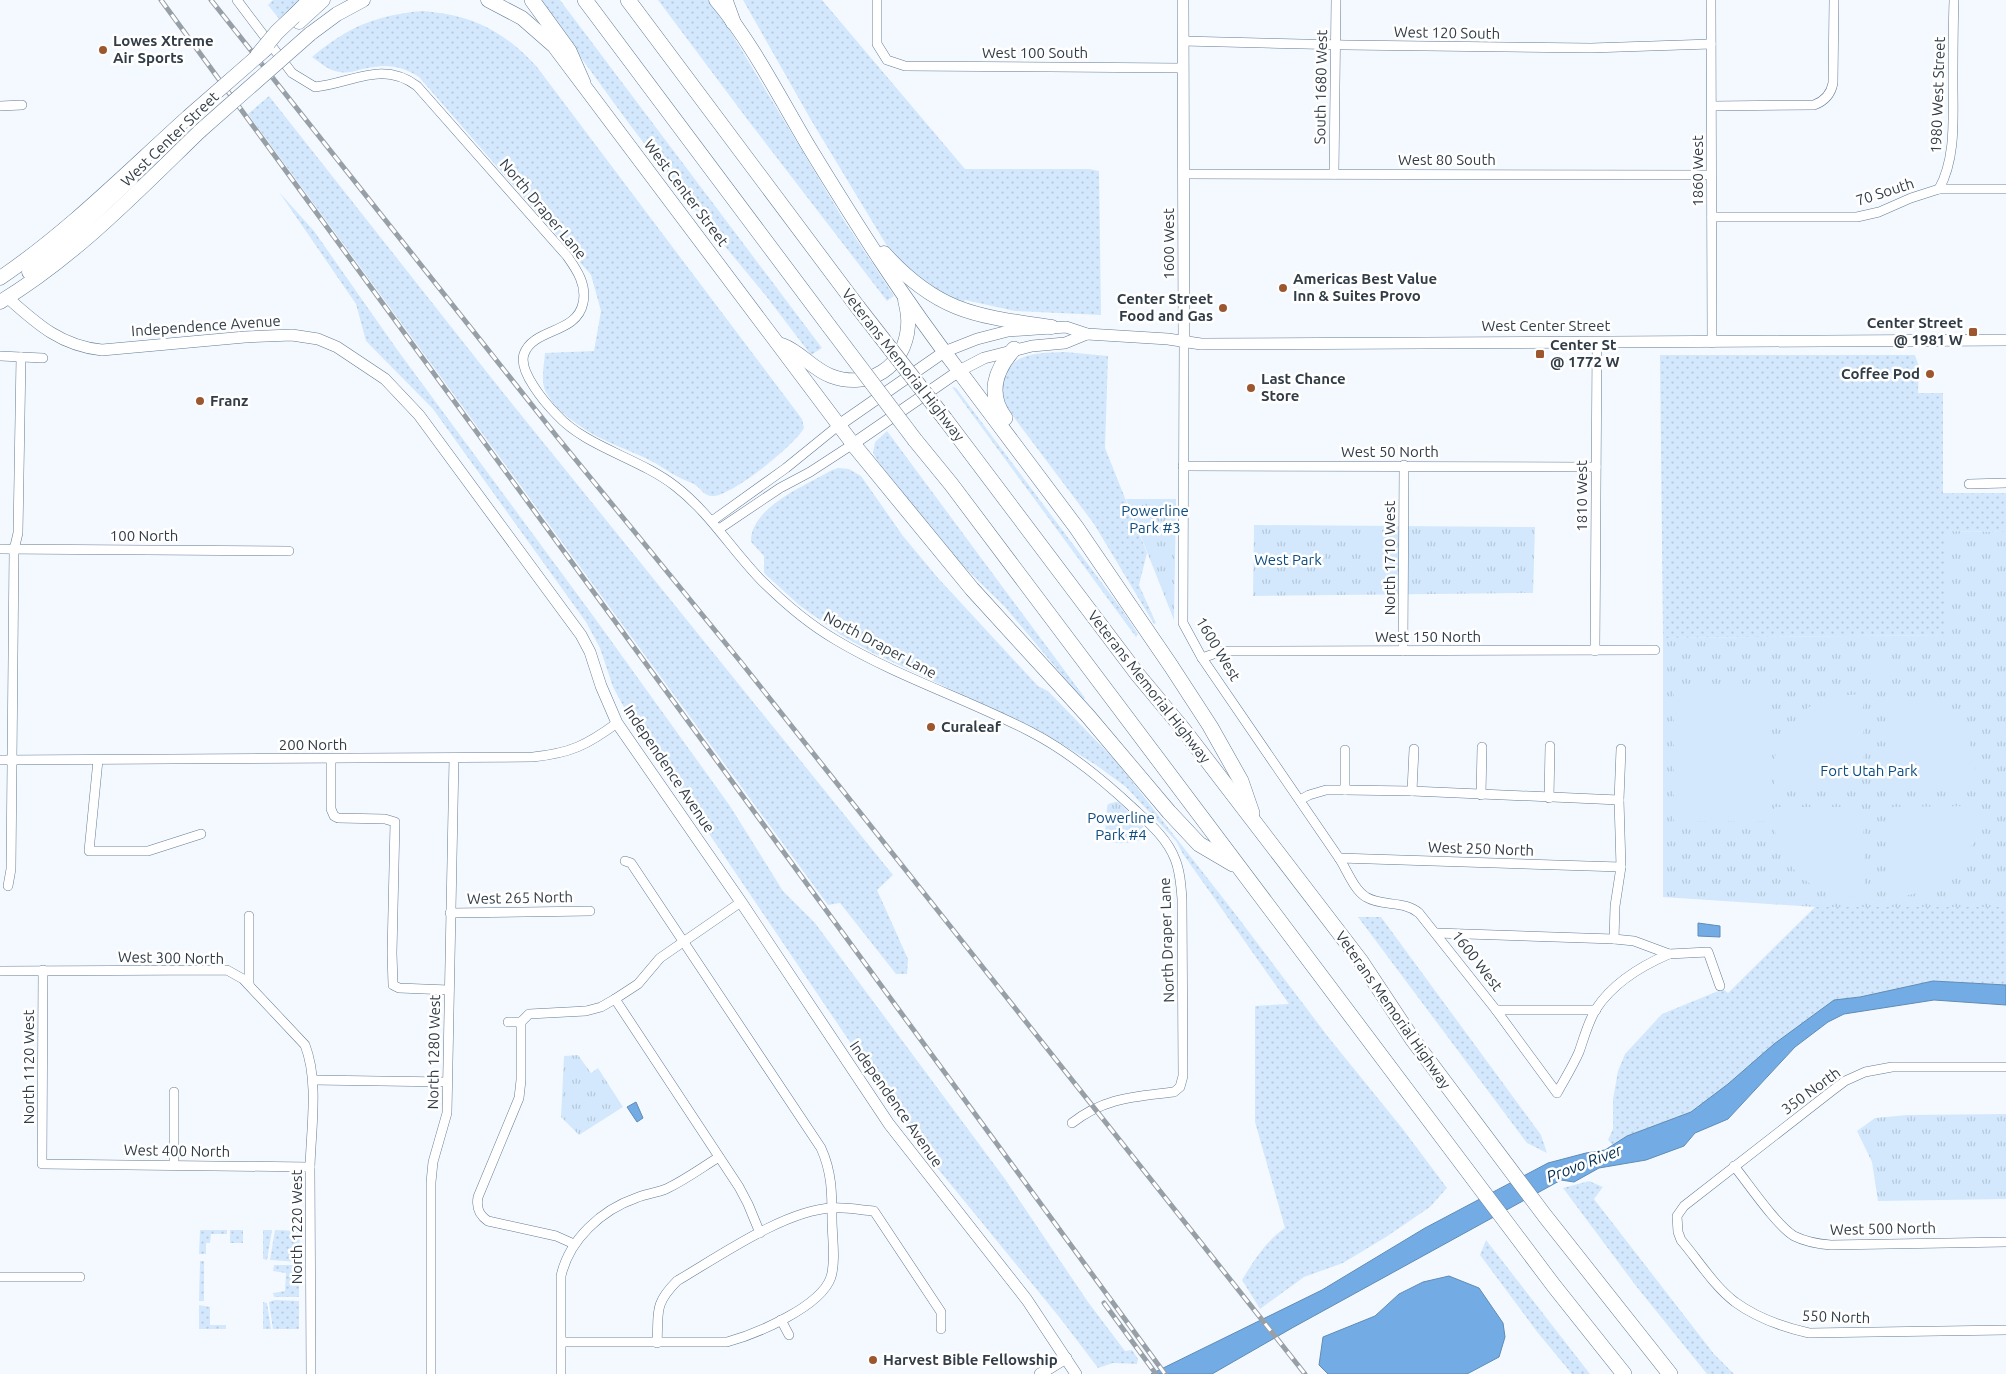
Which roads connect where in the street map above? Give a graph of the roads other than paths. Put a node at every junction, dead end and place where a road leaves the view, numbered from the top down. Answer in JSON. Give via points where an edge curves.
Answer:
{"nodes":[{"id":1,"x":237,"y":0,"type":"edge"},
{"id":2,"x":310,"y":0,"type":"edge"},
{"id":3,"x":323,"y":0,"type":"edge"},
{"id":4,"x":363,"y":0,"type":"edge"},
{"id":5,"x":488,"y":0,"type":"edge"},
{"id":6,"x":532,"y":0,"type":"edge"},
{"id":7,"x":585,"y":0,"type":"edge"},
{"id":8,"x":628,"y":0,"type":"edge"},
{"id":9,"x":716,"y":0,"type":"edge"},
{"id":10,"x":725,"y":0,"type":"edge"},
{"id":11,"x":877,"y":0,"type":"edge"},
{"id":12,"x":1183,"y":0,"type":"edge"},
{"id":13,"x":1336,"y":0,"type":"edge"},
{"id":14,"x":1711,"y":0,"type":"edge"},
{"id":15,"x":1834,"y":0,"type":"edge"},
{"id":16,"x":1954,"y":0,"type":"edge"},
{"id":17,"x":296,"y":19,"type":"junction"},
{"id":18,"x":733,"y":22,"type":"junction"},
{"id":19,"x":1183,"y":41,"type":"junction"},
{"id":20,"x":1711,"y":44,"type":"junction"},
{"id":21,"x":1336,"y":45,"type":"junction"},
{"id":22,"x":258,"y":55,"type":"joint"},
{"id":23,"x":1183,"y":68,"type":"junction"},
{"id":24,"x":582,"y":83,"type":"junction"},
{"id":25,"x":22,"y":104,"type":"dead end"},
{"id":26,"x":0,"y":106,"type":"edge"},
{"id":27,"x":1712,"y":106,"type":"junction"},
{"id":28,"x":176,"y":128,"type":"junction"},
{"id":29,"x":1184,"y":174,"type":"junction"},
{"id":30,"x":1334,"y":174,"type":"junction"},
{"id":31,"x":1711,"y":175,"type":"junction"},
{"id":32,"x":1939,"y":189,"type":"junction"},
{"id":33,"x":2006,"y":189,"type":"edge"},
{"id":34,"x":1712,"y":217,"type":"junction"},
{"id":35,"x":857,"y":226,"type":"junction"},
{"id":36,"x":0,"y":278,"type":"edge"},
{"id":37,"x":905,"y":297,"type":"junction"},
{"id":38,"x":3,"y":299,"type":"edge"},
{"id":39,"x":1052,"y":327,"type":"junction"},
{"id":40,"x":1087,"y":334,"type":"junction"},
{"id":41,"x":2006,"y":340,"type":"edge"},
{"id":42,"x":1184,"y":341,"type":"junction"},
{"id":43,"x":1596,"y":342,"type":"junction"},
{"id":44,"x":1712,"y":343,"type":"junction"},
{"id":45,"x":779,"y":344,"type":"junction"},
{"id":46,"x":1014,"y":349,"type":"junction"},
{"id":47,"x":944,"y":352,"type":"junction"},
{"id":48,"x":0,"y":356,"type":"edge"},
{"id":49,"x":21,"y":357,"type":"junction"},
{"id":50,"x":43,"y":358,"type":"dead end"},
{"id":51,"x":959,"y":371,"type":"junction"},
{"id":52,"x":839,"y":425,"type":"junction"},
{"id":53,"x":1012,"y":441,"type":"junction"},
{"id":54,"x":853,"y":444,"type":"junction"},
{"id":55,"x":1404,"y":465,"type":"junction"},
{"id":56,"x":1183,"y":466,"type":"junction"},
{"id":57,"x":1596,"y":467,"type":"junction"},
{"id":58,"x":1969,"y":484,"type":"dead end"},
{"id":59,"x":2006,"y":484,"type":"edge"},
{"id":60,"x":712,"y":520,"type":"junction"},
{"id":61,"x":719,"y":529,"type":"junction"},
{"id":62,"x":0,"y":550,"type":"edge"},
{"id":63,"x":14,"y":550,"type":"junction"},
{"id":64,"x":289,"y":552,"type":"dead end"},
{"id":65,"x":1655,"y":650,"type":"dead end"},
{"id":66,"x":1403,"y":651,"type":"junction"},
{"id":67,"x":1595,"y":651,"type":"junction"},
{"id":68,"x":1202,"y":658,"type":"junction"},
{"id":69,"x":617,"y":723,"type":"junction"},
{"id":70,"x":1550,"y":746,"type":"dead end"},
{"id":71,"x":1482,"y":747,"type":"dead end"},
{"id":72,"x":1414,"y":749,"type":"dead end"},
{"id":73,"x":1621,"y":749,"type":"dead end"},
{"id":74,"x":1345,"y":750,"type":"dead end"},
{"id":75,"x":331,"y":758,"type":"junction"},
{"id":76,"x":454,"y":758,"type":"junction"},
{"id":77,"x":0,"y":760,"type":"edge"},
{"id":78,"x":12,"y":760,"type":"junction"},
{"id":79,"x":98,"y":760,"type":"junction"},
{"id":80,"x":1344,"y":790,"type":"junction"},
{"id":81,"x":1412,"y":791,"type":"junction"},
{"id":82,"x":1481,"y":795,"type":"junction"},
{"id":83,"x":1549,"y":798,"type":"junction"},
{"id":84,"x":1300,"y":800,"type":"junction"},
{"id":85,"x":1619,"y":800,"type":"junction"},
{"id":86,"x":1257,"y":826,"type":"junction"},
{"id":87,"x":201,"y":834,"type":"dead end"},
{"id":88,"x":1339,"y":858,"type":"junction"},
{"id":89,"x":625,"y":861,"type":"dead end"},
{"id":90,"x":1621,"y":867,"type":"junction"},
{"id":91,"x":1241,"y":869,"type":"junction"},
{"id":92,"x":8,"y":886,"type":"dead end"},
{"id":93,"x":741,"y":902,"type":"junction"},
{"id":94,"x":590,"y":911,"type":"dead end"},
{"id":95,"x":450,"y":913,"type":"junction"},
{"id":96,"x":249,"y":916,"type":"dead end"},
{"id":97,"x":1436,"y":933,"type":"junction"},
{"id":98,"x":1614,"y":939,"type":"junction"},
{"id":99,"x":684,"y":942,"type":"junction"},
{"id":100,"x":1669,"y":954,"type":"junction"},
{"id":101,"x":0,"y":970,"type":"edge"},
{"id":102,"x":43,"y":970,"type":"junction"},
{"id":103,"x":249,"y":984,"type":"junction"},
{"id":104,"x":1720,"y":986,"type":"dead end"},
{"id":105,"x":449,"y":990,"type":"junction"},
{"id":106,"x":615,"y":999,"type":"junction"},
{"id":107,"x":1496,"y":1010,"type":"junction"},
{"id":108,"x":1596,"y":1010,"type":"junction"},
{"id":109,"x":508,"y":1022,"type":"dead end"},
{"id":110,"x":521,"y":1022,"type":"junction"},
{"id":111,"x":2006,"y":1066,"type":"edge"},
{"id":112,"x":312,"y":1080,"type":"junction"},
{"id":113,"x":447,"y":1082,"type":"junction"},
{"id":114,"x":174,"y":1092,"type":"dead end"},
{"id":115,"x":1072,"y":1123,"type":"dead end"},
{"id":116,"x":718,"y":1157,"type":"junction"},
{"id":117,"x":42,"y":1164,"type":"joint"},
{"id":118,"x":174,"y":1165,"type":"junction"},
{"id":119,"x":1734,"y":1166,"type":"junction"},
{"id":120,"x":310,"y":1167,"type":"junction"},
{"id":121,"x":832,"y":1208,"type":"junction"},
{"id":122,"x":760,"y":1233,"type":"junction"},
{"id":123,"x":2006,"y":1242,"type":"edge"},
{"id":124,"x":574,"y":1244,"type":"junction"},
{"id":125,"x":0,"y":1277,"type":"edge"},
{"id":126,"x":80,"y":1277,"type":"dead end"},
{"id":127,"x":781,"y":1320,"type":"junction"},
{"id":128,"x":940,"y":1328,"type":"dead end"},
{"id":129,"x":2006,"y":1330,"type":"edge"},
{"id":130,"x":789,"y":1335,"type":"dead end"},
{"id":131,"x":562,"y":1342,"type":"junction"},
{"id":132,"x":657,"y":1343,"type":"junction"},
{"id":133,"x":1066,"y":1358,"type":"junction"},
{"id":134,"x":310,"y":1374,"type":"edge"},
{"id":135,"x":431,"y":1374,"type":"edge"},
{"id":136,"x":562,"y":1374,"type":"edge"},
{"id":137,"x":1040,"y":1374,"type":"edge"},
{"id":138,"x":1076,"y":1374,"type":"edge"},
{"id":139,"x":1624,"y":1374,"type":"edge"},
{"id":140,"x":1670,"y":1374,"type":"edge"}],
"edges":[{"from":1,"to":60,"type":"street","name":"North Draper Lane","via":[[292,73],[315,87],[382,72],[396,74],[417,86],[567,256],[583,283],[584,297],[578,316],[528,346],[523,362],[532,384],[559,418],[596,443],[663,477]]},
{"from":2,"to":17,"type":"highway"},
{"from":3,"to":17,"type":"main road"},
{"from":4,"to":38,"type":"main road","name":"West Center Street","bridge":true,"via":[[310,34],[200,131],[114,215],[72,251]]},
{"from":5,"to":24,"type":"main road","name":"West Center Street","via":[[522,18],[545,36]]},
{"from":6,"to":24,"type":"highway","via":[[569,51]]},
{"from":7,"to":91,"type":"highway","bridge":true},
{"from":8,"to":86,"type":"highway","name":"Veterans Memorial Highway","bridge":true,"via":[[857,306]]},
{"from":9,"to":18,"type":"main road"},
{"from":10,"to":18,"type":"highway"},
{"from":11,"to":23,"type":"street","name":"West 100 South","via":[[877,44],[887,60],[905,66]]},
{"from":12,"to":19,"type":"street","name":"1600 West"},
{"from":13,"to":21,"type":"street","name":"South 1680 West"},
{"from":14,"to":20,"type":"street","name":"1860 West"},
{"from":15,"to":27,"type":"street","via":[[1833,83],[1826,99],[1814,105]]},
{"from":16,"to":32,"type":"street","name":"1980 West Street","via":[[1950,158]]},
{"from":17,"to":22,"type":"highway","bridge":true,"via":[[277,32]]},
{"from":18,"to":35,"type":"main road"},
{"from":19,"to":21,"type":"street","name":"West 120 South"},
{"from":19,"to":23,"type":"street","name":"1600 West"},
{"from":20,"to":21,"type":"street","name":"West 120 South","via":[[1591,48]]},
{"from":20,"to":27,"type":"street","name":"1860 West"},
{"from":21,"to":30,"type":"street","name":"South 1680 West"},
{"from":22,"to":28,"type":"main road","name":"West Center Street","bridge":true},
{"from":23,"to":29,"type":"street","name":"1600 West"},
{"from":24,"to":45,"type":"main road","name":"West Center Street"},
{"from":25,"to":26,"type":"street"},
{"from":27,"to":31,"type":"street","name":"1860 West"},
{"from":28,"to":36,"type":"main road","name":"West Center Street","via":[[35,253]]},
{"from":28,"to":38,"type":"main road","via":[[110,201],[12,284]]},
{"from":29,"to":30,"type":"street","name":"West 80 South"},
{"from":29,"to":42,"type":"street","name":"1600 West"},
{"from":30,"to":31,"type":"street","name":"West 80 South"},
{"from":31,"to":34,"type":"street","name":"1860 West"},
{"from":32,"to":33,"type":"street","name":"70 South"},
{"from":32,"to":34,"type":"street","name":"70 South","via":[[1857,217]]},
{"from":34,"to":44,"type":"street","name":"1860 West"},
{"from":35,"to":37,"type":"main road"},
{"from":35,"to":39,"type":"main road","via":[[905,275],[945,303],[986,317]]},
{"from":37,"to":45,"type":"main road","via":[[908,325],[904,344],[893,364],[873,378],[850,381],[830,376]]},
{"from":37,"to":47,"type":"main road"},
{"from":38,"to":69,"type":"street","name":"Independence Avenue","via":[[44,329],[85,348],[102,350],[292,335],[337,347],[384,379],[419,415],[580,635],[590,652]]},
{"from":39,"to":40,"type":"street","name":"West Center Street","via":[[1066,327]]},
{"from":39,"to":47,"type":"street","name":"West Center Street","via":[[1008,331]]},
{"from":40,"to":42,"type":"street","name":"West Center Street"},
{"from":40,"to":46,"type":"street","name":"West Center Street","via":[[1065,343]]},
{"from":41,"to":44,"type":"street","name":"West Center Street"},
{"from":42,"to":43,"type":"street","name":"West Center Street","via":[[1201,344]]},
{"from":42,"to":56,"type":"street","name":"1600 West"},
{"from":43,"to":44,"type":"street","name":"West Center Street"},
{"from":43,"to":57,"type":"street","name":"1810 West"},
{"from":45,"to":52,"type":"main road","name":"West Center Street"},
{"from":46,"to":51,"type":"street","name":"West Center Street","via":[[984,358]]},
{"from":46,"to":53,"type":"highway","via":[[1000,368],[994,385],[995,402],[1010,428]]},
{"from":47,"to":51,"type":"main road"},
{"from":47,"to":52,"type":"street","name":"West Center Street"},
{"from":48,"to":49,"type":"street"},
{"from":49,"to":50,"type":"street"},
{"from":49,"to":63,"type":"street","via":[[18,533]]},
{"from":51,"to":53,"type":"highway"},
{"from":51,"to":54,"type":"street","name":"West Center Street"},
{"from":52,"to":54,"type":"main road","name":"West Center Street"},
{"from":52,"to":60,"type":"street","name":"West Center Street","via":[[786,468]]},
{"from":53,"to":86,"type":"highway","via":[[1097,556],[1210,726],[1241,781]]},
{"from":54,"to":61,"type":"street","name":"West Center Street"},
{"from":54,"to":91,"type":"highway","via":[[972,589],[1088,716],[1169,812],[1199,844]]},
{"from":55,"to":56,"type":"street","name":"West 50 North"},
{"from":55,"to":57,"type":"street","name":"West 50 North"},
{"from":55,"to":66,"type":"street","name":"North 1710 West"},
{"from":56,"to":68,"type":"street","name":"1600 West","via":[[1183,623]]},
{"from":57,"to":67,"type":"street","name":"1810 West"},
{"from":58,"to":59,"type":"street"},
{"from":60,"to":61,"type":"street","name":"North Draper Lane"},
{"from":61,"to":115,"type":"street","name":"North Draper Lane","via":[[761,580],[814,626],[876,661],[1032,732],[1061,750],[1102,779],[1150,824],[1175,857],[1182,899],[1183,1076],[1180,1087],[1174,1092],[1108,1102]]},
{"from":62,"to":63,"type":"street","name":"100 North"},
{"from":63,"to":64,"type":"street","name":"100 North"},
{"from":63,"to":78,"type":"street"},
{"from":65,"to":67,"type":"street","name":"West 150 North"},
{"from":66,"to":67,"type":"street","name":"West 150 North"},
{"from":66,"to":68,"type":"street","name":"West 150 North","via":[[1222,651]]},
{"from":68,"to":84,"type":"street","name":"1600 West"},
{"from":69,"to":76,"type":"street","name":"200 North","via":[[581,747],[554,755]]},
{"from":69,"to":93,"type":"street","name":"Independence Avenue"},
{"from":70,"to":83,"type":"street"},
{"from":71,"to":82,"type":"street"},
{"from":72,"to":81,"type":"street"},
{"from":73,"to":85,"type":"street"},
{"from":74,"to":80,"type":"street"},
{"from":75,"to":76,"type":"street","name":"200 North"},
{"from":75,"to":79,"type":"street","name":"200 North"},
{"from":75,"to":105,"type":"street","via":[[334,816],[385,818],[395,822],[393,985]]},
{"from":76,"to":95,"type":"street","name":"North 1280 West"},
{"from":77,"to":78,"type":"street","name":"200 North"},
{"from":78,"to":79,"type":"street","name":"200 North"},
{"from":78,"to":92,"type":"street"},
{"from":79,"to":87,"type":"street","via":[[89,851],[148,851]]},
{"from":80,"to":81,"type":"street"},
{"from":80,"to":84,"type":"street","via":[[1326,790]]},
{"from":81,"to":82,"type":"street"},
{"from":82,"to":83,"type":"street"},
{"from":83,"to":85,"type":"street"},
{"from":84,"to":88,"type":"street","name":"1600 West"},
{"from":85,"to":90,"type":"street"},
{"from":86,"to":140,"type":"highway","name":"Veterans Memorial Highway","via":[[1360,960],[1413,1040],[1500,1157]]},
{"from":88,"to":90,"type":"street","name":"West 250 North"},
{"from":88,"to":97,"type":"street","name":"1600 West","via":[[1366,897],[1414,909]]},
{"from":89,"to":99,"type":"street","via":[[631,864]]},
{"from":90,"to":98,"type":"street"},
{"from":91,"to":139,"type":"highway"},
{"from":93,"to":99,"type":"street"},
{"from":93,"to":133,"type":"street","name":"Independence Avenue","via":[[889,1124],[1050,1332]]},
{"from":94,"to":95,"type":"street","name":"West 265 North"},
{"from":95,"to":105,"type":"street","name":"North 1280 West"},
{"from":96,"to":103,"type":"street"},
{"from":97,"to":98,"type":"street"},
{"from":97,"to":107,"type":"street","name":"1600 West"},
{"from":98,"to":100,"type":"street"},
{"from":99,"to":106,"type":"street","via":[[660,958],[638,984]]},
{"from":99,"to":121,"type":"street","via":[[822,1148],[831,1177]]},
{"from":100,"to":104,"type":"street","via":[[1708,952]]},
{"from":100,"to":108,"type":"street","via":[[1646,964],[1622,981]]},
{"from":101,"to":102,"type":"street","name":"West 300 North"},
{"from":102,"to":103,"type":"street","name":"West 300 North","via":[[217,970],[236,973]]},
{"from":102,"to":117,"type":"street","name":"North 1120 West"},
{"from":103,"to":112,"type":"street","name":"West 300 North","via":[[305,1046]]},
{"from":105,"to":113,"type":"street","name":"North 1280 West"},
{"from":106,"to":110,"type":"street","via":[[586,1011],[529,1014]]},
{"from":106,"to":116,"type":"street"},
{"from":107,"to":108,"type":"street"},
{"from":107,"to":108,"type":"street","name":"1600 West","via":[[1558,1093]]},
{"from":109,"to":110,"type":"street"},
{"from":110,"to":124,"type":"street","via":[[519,1098],[478,1197],[478,1210],[488,1222],[556,1236]]},
{"from":111,"to":119,"type":"street","name":"350 North","via":[[1892,1067],[1865,1072],[1845,1081]]},
{"from":112,"to":113,"type":"street"},
{"from":112,"to":120,"type":"street","name":"North 1220 West"},
{"from":113,"to":135,"type":"street","name":"North 1280 West","via":[[447,1113],[433,1162],[431,1182]]},
{"from":114,"to":118,"type":"street"},
{"from":116,"to":122,"type":"street","via":[[739,1187]]},
{"from":116,"to":124,"type":"street","via":[[682,1181],[634,1198],[607,1212]]},
{"from":117,"to":118,"type":"street","name":"West 400 North"},
{"from":118,"to":120,"type":"street","name":"West 400 North"},
{"from":119,"to":123,"type":"street","name":"West 500 North","via":[[1782,1226],[1809,1242],[1831,1245]]},
{"from":119,"to":129,"type":"street","name":"550 North","via":[[1684,1206],[1677,1216],[1681,1240],[1734,1302],[1765,1320],[1809,1332]]},
{"from":120,"to":134,"type":"street","name":"North 1220 West"},
{"from":121,"to":122,"type":"street","via":[[798,1214]]},
{"from":121,"to":127,"type":"street","via":[[831,1277],[819,1296]]},
{"from":121,"to":128,"type":"street","via":[[874,1211],[941,1312]]},
{"from":122,"to":132,"type":"street","via":[[677,1281],[668,1290],[658,1309]]},
{"from":124,"to":131,"type":"street","via":[[562,1276]]},
{"from":125,"to":126,"type":"street"},
{"from":127,"to":130,"type":"street"},
{"from":127,"to":132,"type":"street","via":[[727,1342]]},
{"from":131,"to":132,"type":"street"},
{"from":131,"to":136,"type":"street"},
{"from":133,"to":137,"type":"street"},
{"from":133,"to":138,"type":"street","name":"Independence Avenue"}]}
